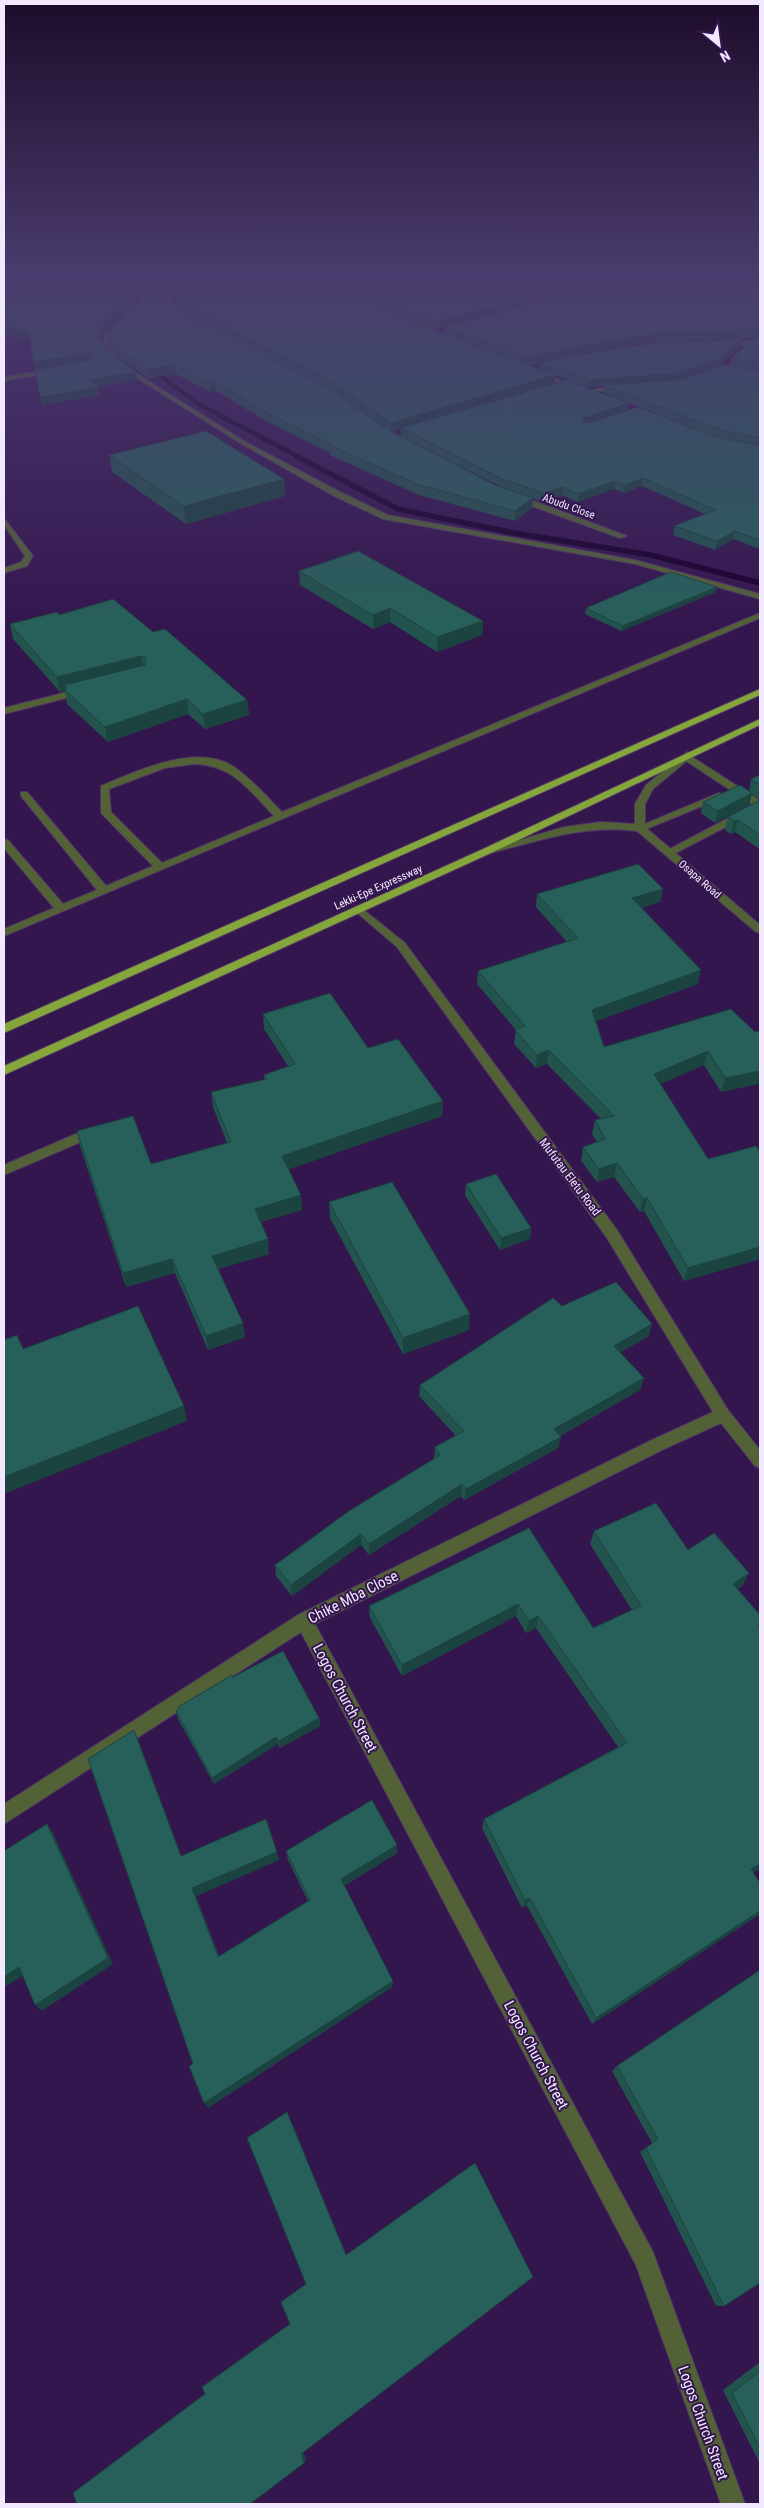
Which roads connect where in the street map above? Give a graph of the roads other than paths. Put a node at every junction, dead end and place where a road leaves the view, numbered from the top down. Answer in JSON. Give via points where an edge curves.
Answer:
{"nodes":[{"id":1,"x":164,"y":393,"type":"edge"},
{"id":2,"x":593,"y":393,"type":"edge"},
{"id":3,"x":606,"y":399,"type":"edge"},
{"id":4,"x":507,"y":494,"type":"edge"},
{"id":5,"x":4,"y":520,"type":"edge"},
{"id":6,"x":622,"y":536,"type":"dead end"},
{"id":7,"x":4,"y":571,"type":"edge"},
{"id":8,"x":760,"y":597,"type":"edge"},
{"id":9,"x":760,"y":615,"type":"edge"},
{"id":10,"x":97,"y":688,"type":"edge"},
{"id":11,"x":760,"y":692,"type":"edge"},
{"id":12,"x":4,"y":711,"type":"edge"},
{"id":13,"x":760,"y":722,"type":"edge"},
{"id":14,"x":688,"y":755,"type":"junction"},
{"id":15,"x":736,"y":789,"type":"junction"},
{"id":16,"x":24,"y":794,"type":"dead end"},
{"id":17,"x":281,"y":816,"type":"junction"},
{"id":18,"x":640,"y":828,"type":"junction"},
{"id":19,"x":4,"y":842,"type":"edge"},
{"id":20,"x":487,"y":851,"type":"junction"},
{"id":21,"x":670,"y":853,"type":"junction"},
{"id":22,"x":160,"y":867,"type":"junction"},
{"id":23,"x":104,"y":891,"type":"junction"},
{"id":24,"x":62,"y":909,"type":"junction"},
{"id":25,"x":359,"y":909,"type":"junction"},
{"id":26,"x":760,"y":930,"type":"edge"},
{"id":27,"x":4,"y":932,"type":"edge"},
{"id":28,"x":4,"y":1029,"type":"edge"},
{"id":29,"x":4,"y":1071,"type":"edge"},
{"id":30,"x":86,"y":1135,"type":"edge"},
{"id":31,"x":4,"y":1170,"type":"edge"},
{"id":32,"x":723,"y":1414,"type":"junction"},
{"id":33,"x":760,"y":1461,"type":"edge"},
{"id":34,"x":304,"y":1622,"type":"junction"},
{"id":35,"x":4,"y":1815,"type":"edge"},
{"id":36,"x":733,"y":2504,"type":"edge"}],
"edges":[{"from":1,"to":8,"type":"street","via":[[242,442],[371,511],[416,524],[635,562]]},
{"from":2,"to":3,"type":"street"},
{"from":4,"to":6,"type":"street","name":"Abudu Close"},
{"from":5,"to":7,"type":"street","via":[[29,556],[24,564]]},
{"from":9,"to":17,"type":"street"},
{"from":10,"to":12,"type":"street"},
{"from":11,"to":28,"type":"highway","name":"Lekki-Epe Expressway"},
{"from":13,"to":14,"type":"highway","name":"Lekki-Epe Expressway"},
{"from":14,"to":15,"type":"street"},
{"from":14,"to":18,"type":"street","via":[[650,787],[640,804]]},
{"from":14,"to":20,"type":"highway","name":"Lekki-Epe Expressway"},
{"from":15,"to":18,"type":"street"},
{"from":15,"to":21,"type":"street","via":[[759,806]]},
{"from":16,"to":23,"type":"street"},
{"from":17,"to":22,"type":"street"},
{"from":17,"to":22,"type":"street","via":[[225,765],[198,760],[148,769],[104,788],[106,813]]},
{"from":18,"to":20,"type":"street","via":[[607,824],[577,826]]},
{"from":18,"to":21,"type":"street","name":"Osapa Road"},
{"from":19,"to":24,"type":"street"},
{"from":20,"to":25,"type":"highway","name":"Lekki-Epe Expressway"},
{"from":21,"to":26,"type":"street","name":"Osapa Road"},
{"from":22,"to":23,"type":"street"},
{"from":23,"to":24,"type":"street"},
{"from":24,"to":27,"type":"street"},
{"from":25,"to":29,"type":"highway","name":"Lekki-Epe Expressway"},
{"from":25,"to":32,"type":"street","name":"Mufutau Eletu Road","via":[[401,945],[612,1234]]},
{"from":30,"to":31,"type":"street"},
{"from":32,"to":33,"type":"street","name":"Mufutau Eletu Road"},
{"from":32,"to":34,"type":"street","name":"Chike Mba Close"},
{"from":34,"to":35,"type":"street","name":"Chike Mba Close"},
{"from":34,"to":36,"type":"street","name":"Logos Church Street","via":[[645,2260]]}]}
